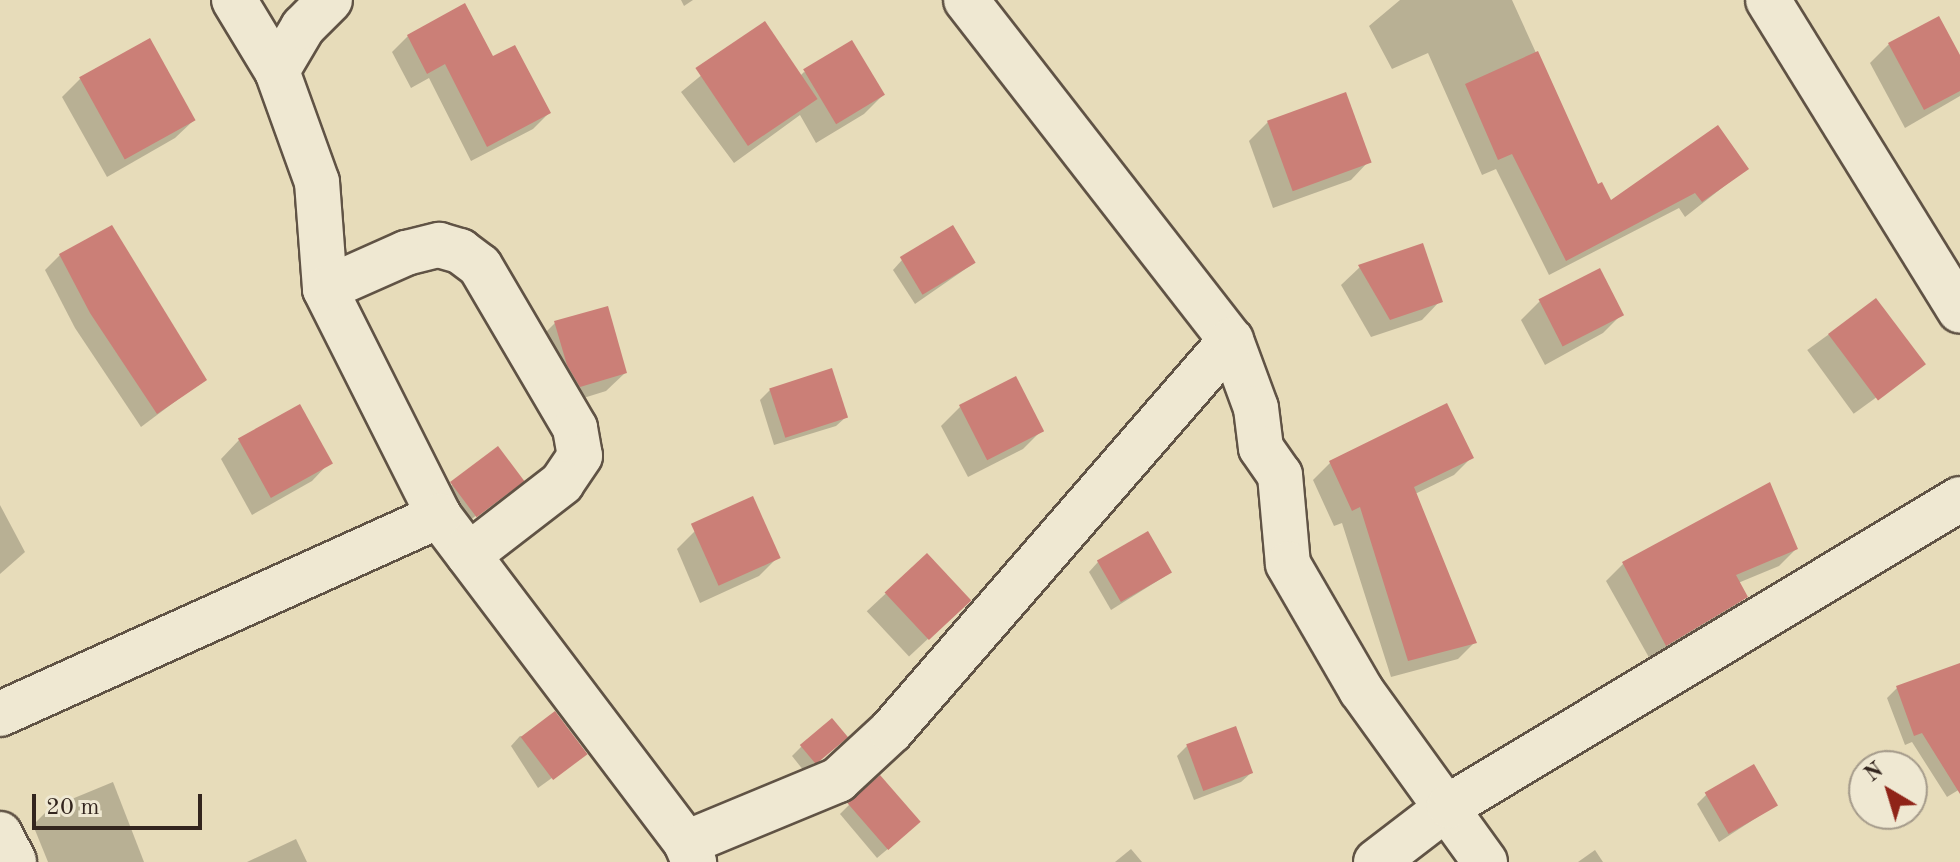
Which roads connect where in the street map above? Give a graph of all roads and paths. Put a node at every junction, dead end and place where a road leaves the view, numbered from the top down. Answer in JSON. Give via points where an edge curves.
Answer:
{"nodes":[{"id":1,"x":234,"y":0,"type":"edge"},
{"id":2,"x":330,"y":0,"type":"edge"},
{"id":3,"x":966,"y":0,"type":"edge"},
{"id":4,"x":1768,"y":0,"type":"edge"},
{"id":5,"x":277,"y":71,"type":"junction"},
{"id":6,"x":325,"y":289,"type":"junction"},
{"id":7,"x":1960,"y":311,"type":"edge"},
{"id":8,"x":1231,"y":340,"type":"junction"},
{"id":9,"x":1960,"y":499,"type":"edge"},
{"id":10,"x":439,"y":516,"type":"junction"},
{"id":11,"x":469,"y":555,"type":"junction"},
{"id":12,"x":0,"y":714,"type":"edge"},
{"id":13,"x":1449,"y":806,"type":"junction"},
{"id":14,"x":0,"y":834,"type":"edge"},
{"id":15,"x":690,"y":852,"type":"edge"},
{"id":16,"x":14,"y":862,"type":"edge"},
{"id":17,"x":1376,"y":862,"type":"edge"},
{"id":18,"x":1485,"y":862,"type":"edge"}],
"edges":[{"from":1,"to":5,"type":"street"},
{"from":2,"to":5,"type":"street","via":[[303,27]]},
{"from":3,"to":8,"type":"street"},
{"from":4,"to":7,"type":"street"},
{"from":5,"to":6,"type":"street","via":[[317,182]]},
{"from":6,"to":10,"type":"street"},
{"from":6,"to":11,"type":"street","via":[[406,253],[439,245],[460,251],[480,266],[575,428],[580,456],[562,483]]},
{"from":8,"to":13,"type":"street","via":[[1256,408],[1261,448],[1280,475],[1288,564],[1361,690]]},
{"from":8,"to":15,"type":"street","via":[[891,731],[838,780]]},
{"from":9,"to":13,"type":"street"},
{"from":10,"to":11,"type":"street"},
{"from":10,"to":12,"type":"street"},
{"from":11,"to":15,"type":"street"},
{"from":13,"to":17,"type":"street"},
{"from":13,"to":18,"type":"street"},
{"from":14,"to":16,"type":"street"}]}
